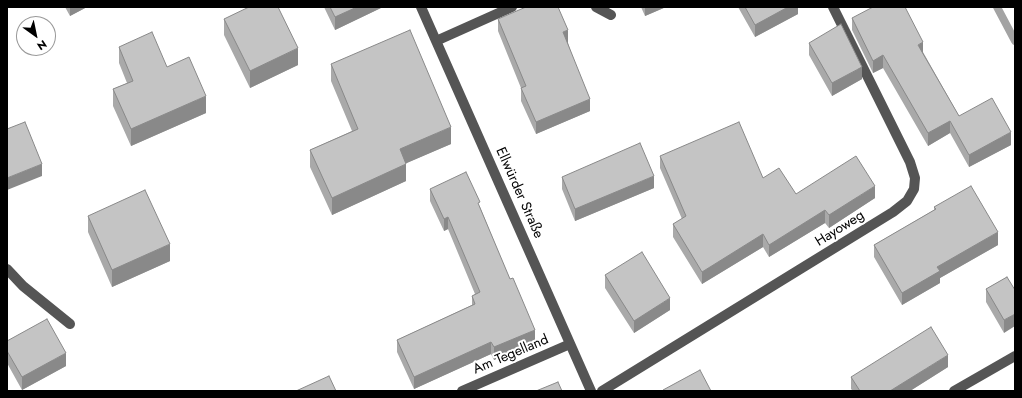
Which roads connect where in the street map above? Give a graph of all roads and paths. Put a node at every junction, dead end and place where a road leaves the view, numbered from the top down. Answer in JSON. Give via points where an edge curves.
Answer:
{"nodes":[{"id":1,"x":421,"y":7,"type":"edge"},
{"id":2,"x":512,"y":7,"type":"edge"},
{"id":3,"x":596,"y":7,"type":"edge"},
{"id":4,"x":833,"y":7,"type":"edge"},
{"id":5,"x":611,"y":15,"type":"dead end"},
{"id":6,"x":436,"y":41,"type":"junction"},
{"id":7,"x":7,"y":268,"type":"edge"},
{"id":8,"x":70,"y":324,"type":"dead end"},
{"id":9,"x":570,"y":344,"type":"junction"},
{"id":10,"x":1015,"y":356,"type":"edge"},
{"id":11,"x":462,"y":391,"type":"edge"},
{"id":12,"x":591,"y":391,"type":"edge"},
{"id":13,"x":602,"y":391,"type":"edge"},
{"id":14,"x":954,"y":391,"type":"edge"}],
"edges":[{"from":1,"to":6,"type":"street","name":"Ellwürder Straße"},
{"from":2,"to":6,"type":"street"},
{"from":3,"to":5,"type":"street"},
{"from":4,"to":13,"type":"street","name":"Hayoweg","via":[[910,162],[915,178],[911,195],[893,212]]},
{"from":6,"to":9,"type":"street","name":"Ellwürder Straße"},
{"from":7,"to":8,"type":"street","via":[[22,286]]},
{"from":9,"to":11,"type":"street","name":"Am Tegelland"},
{"from":9,"to":12,"type":"street","name":"Ellwürder Straße"},
{"from":10,"to":14,"type":"street"}]}
